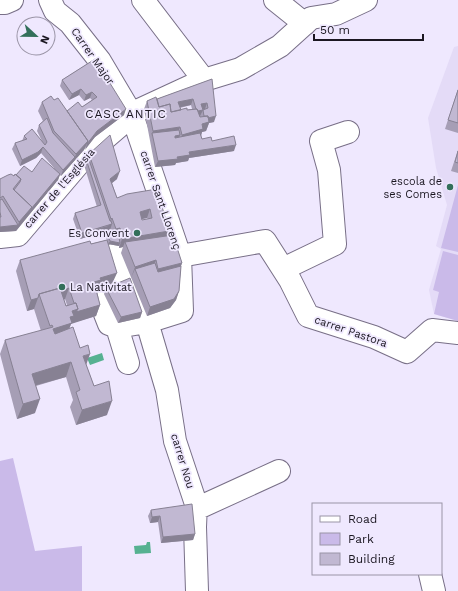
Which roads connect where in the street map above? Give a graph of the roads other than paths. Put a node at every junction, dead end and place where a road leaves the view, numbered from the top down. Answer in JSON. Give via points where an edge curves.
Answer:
{"nodes":[{"id":1,"x":12,"y":0,"type":"edge"},
{"id":2,"x":50,"y":0,"type":"edge"},
{"id":3,"x":143,"y":0,"type":"edge"},
{"id":4,"x":275,"y":0,"type":"edge"},
{"id":5,"x":366,"y":0,"type":"edge"},
{"id":6,"x":0,"y":2,"type":"edge"},
{"id":7,"x":305,"y":24,"type":"junction"},
{"id":8,"x":204,"y":80,"type":"junction"},
{"id":9,"x":132,"y":115,"type":"junction"},
{"id":10,"x":348,"y":132,"type":"dead end"},
{"id":11,"x":0,"y":237,"type":"edge"},
{"id":12,"x":116,"y":252,"type":"dead end"},
{"id":13,"x":180,"y":256,"type":"junction"},
{"id":14,"x":283,"y":269,"type":"junction"},
{"id":15,"x":128,"y":280,"type":"junction"},
{"id":16,"x":147,"y":322,"type":"junction"},
{"id":17,"x":117,"y":328,"type":"junction"},
{"id":18,"x":448,"y":332,"type":"edge"},
{"id":19,"x":128,"y":363,"type":"dead end"},
{"id":20,"x":279,"y":471,"type":"dead end"},
{"id":21,"x":196,"y":509,"type":"junction"},
{"id":22,"x":430,"y":575,"type":"edge"},
{"id":23,"x":197,"y":591,"type":"edge"},
{"id":24,"x":434,"y":591,"type":"edge"}],
"edges":[{"from":1,"to":6,"type":"street"},
{"from":2,"to":9,"type":"street","name":"Carrer Major","via":[[55,11],[70,23],[100,61]]},
{"from":3,"to":8,"type":"street"},
{"from":4,"to":7,"type":"street"},
{"from":5,"to":7,"type":"street","name":"carrer de l'Església","via":[[336,14],[312,18]]},
{"from":7,"to":8,"type":"street","name":"carrer de l'Església","via":[[280,46],[240,69]]},
{"from":8,"to":9,"type":"street","name":"carrer de l'Església"},
{"from":9,"to":11,"type":"street","name":"carrer de l'Església","via":[[87,154],[18,235]]},
{"from":9,"to":13,"type":"street","name":"carrer Sant Llorenç"},
{"from":10,"to":14,"type":"street","via":[[321,141],[329,170],[335,244]]},
{"from":12,"to":15,"type":"street","name":"carrer Nou"},
{"from":13,"to":14,"type":"street","name":"carrer Pastora","via":[[265,241]]},
{"from":13,"to":16,"type":"street","name":"carrer Sant Llorenç","via":[[182,311]]},
{"from":14,"to":18,"type":"street","name":"carrer Pastora","via":[[308,316],[374,337],[407,352],[432,330]]},
{"from":15,"to":16,"type":"street","name":"carrer Nou"},
{"from":15,"to":17,"type":"street","via":[[98,296],[109,324]]},
{"from":16,"to":17,"type":"street"},
{"from":16,"to":21,"type":"street","name":"carrer Nou","via":[[167,390],[175,441]]},
{"from":17,"to":19,"type":"street"},
{"from":20,"to":21,"type":"street"},
{"from":21,"to":23,"type":"street","name":"carrer Nou"},
{"from":22,"to":24,"type":"street"}]}
